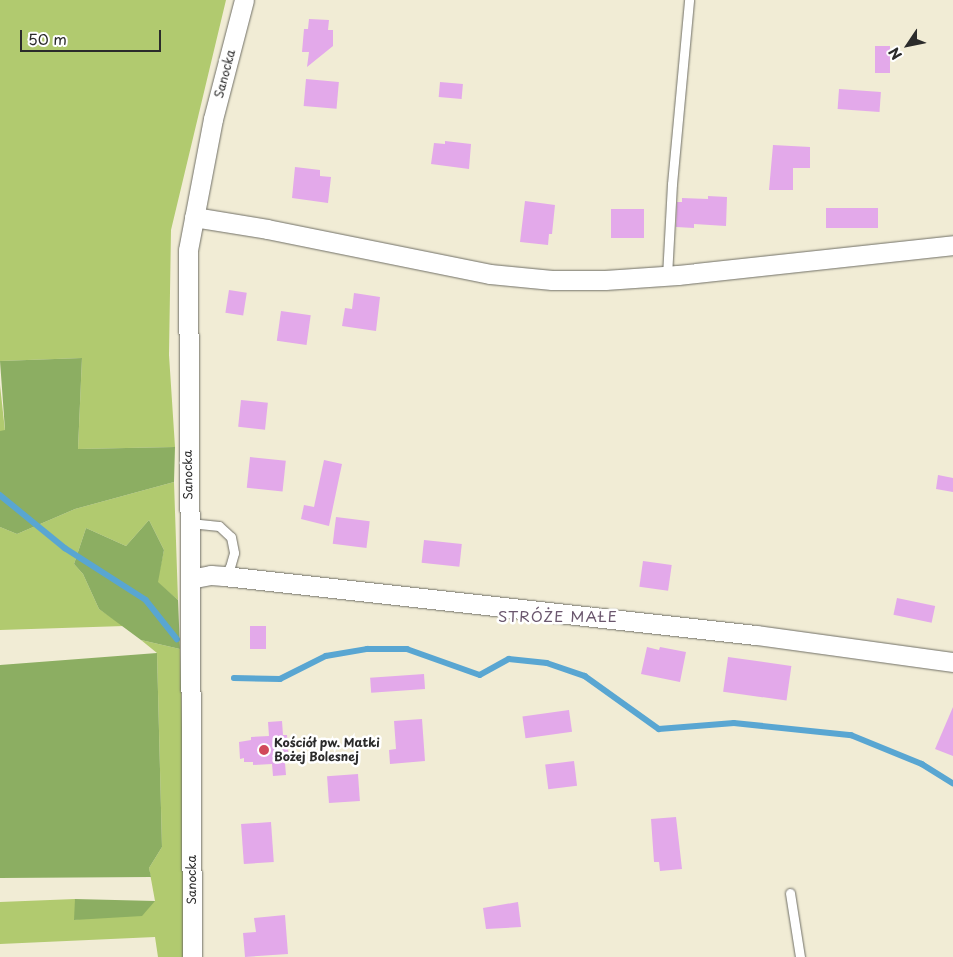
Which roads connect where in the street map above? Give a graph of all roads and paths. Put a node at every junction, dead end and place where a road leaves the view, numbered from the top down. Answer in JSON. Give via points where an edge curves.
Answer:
{"nodes":[{"id":1,"x":244,"y":0,"type":"edge"},
{"id":2,"x":690,"y":0,"type":"edge"},
{"id":3,"x":194,"y":217,"type":"junction"},
{"id":4,"x":953,"y":245,"type":"edge"},
{"id":5,"x":667,"y":276,"type":"junction"},
{"id":6,"x":190,"y":523,"type":"junction"},
{"id":7,"x":224,"y":576,"type":"junction"},
{"id":8,"x":190,"y":579,"type":"junction"},
{"id":9,"x":953,"y":662,"type":"edge"},
{"id":10,"x":790,"y":893,"type":"dead end"},
{"id":11,"x":192,"y":957,"type":"edge"},
{"id":12,"x":800,"y":957,"type":"edge"}],
"edges":[{"from":1,"to":3,"type":"street","name":"Sanocka","via":[[213,119]]},
{"from":2,"to":5,"type":"lane","via":[[672,184]]},
{"from":3,"to":5,"type":"street","via":[[490,274],[552,280]]},
{"from":3,"to":6,"type":"street","name":"Sanocka","via":[[188,250]]},
{"from":4,"to":5,"type":"street"},
{"from":6,"to":7,"type":"lane","via":[[219,526],[231,537],[234,553]]},
{"from":6,"to":8,"type":"street","name":"Sanocka"},
{"from":7,"to":8,"type":"street"},
{"from":7,"to":9,"type":"street","via":[[766,636]]},
{"from":8,"to":11,"type":"street","name":"Sanocka"},
{"from":10,"to":12,"type":"lane"}]}
